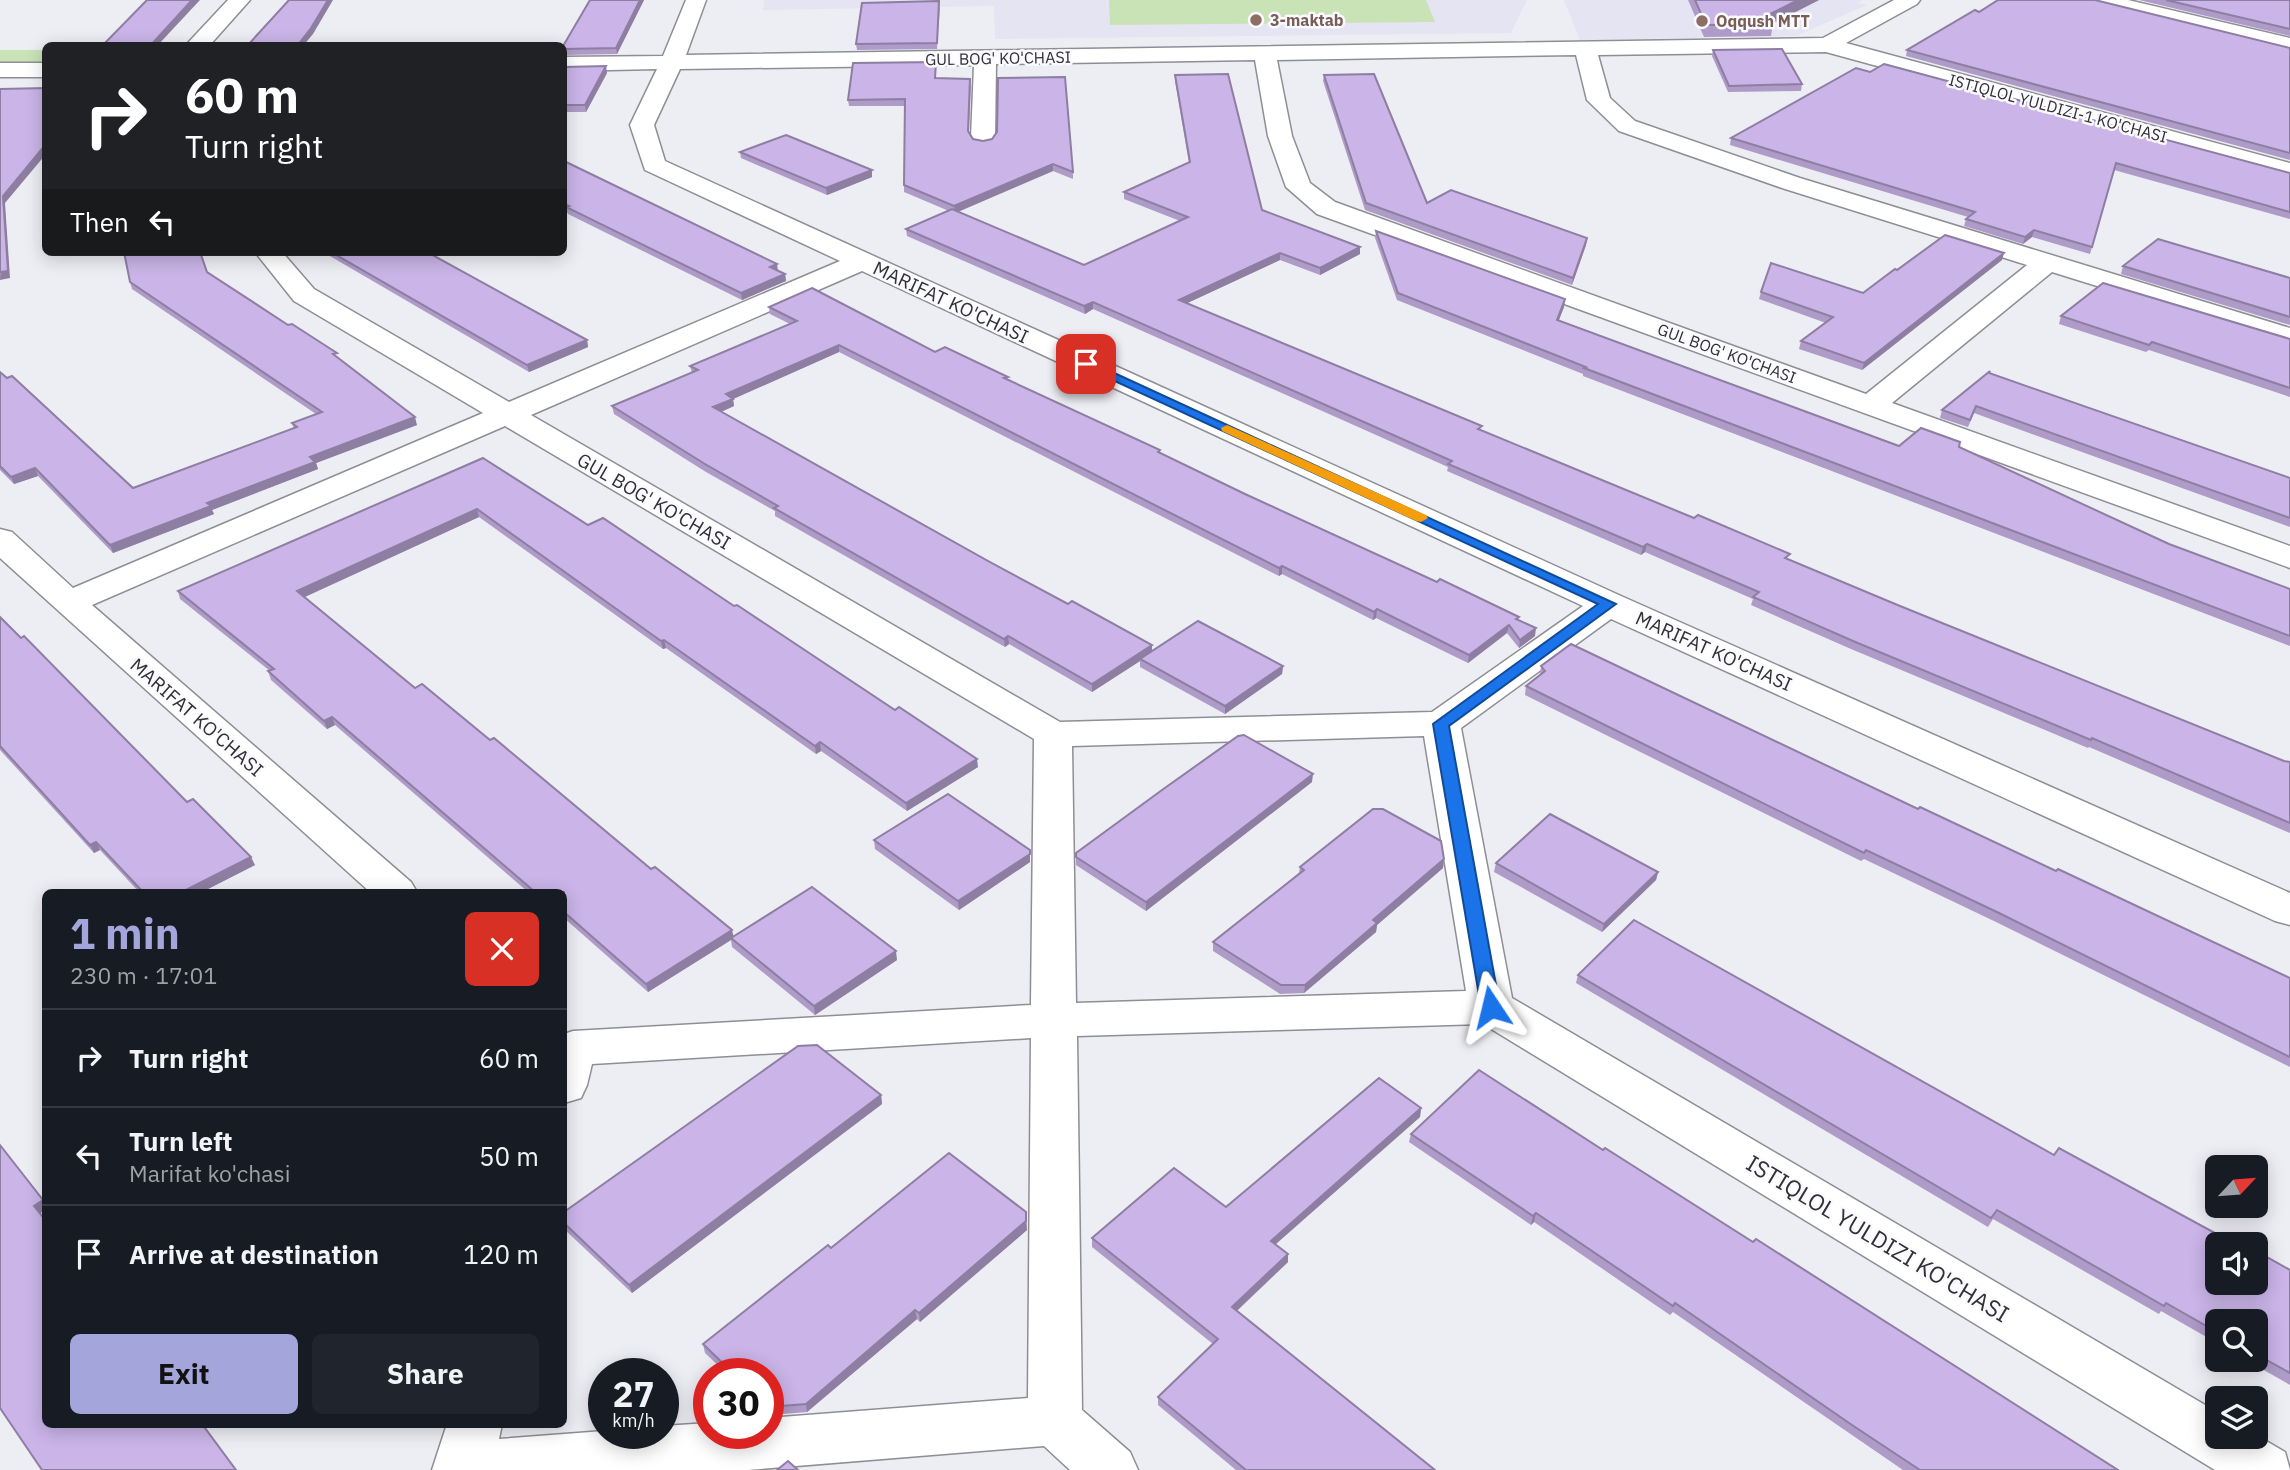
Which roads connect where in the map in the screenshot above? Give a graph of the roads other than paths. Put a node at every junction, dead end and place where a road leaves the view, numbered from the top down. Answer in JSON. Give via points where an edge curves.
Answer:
{"nodes":[{"id":1,"x":240,"y":0,"type":"edge"},
{"id":2,"x":696,"y":0,"type":"edge"},
{"id":3,"x":1910,"y":0,"type":"edge"},
{"id":4,"x":2101,"y":0,"type":"edge"},
{"id":5,"x":200,"y":42,"type":"edge"},
{"id":6,"x":1827,"y":45,"type":"junction"},
{"id":7,"x":2290,"y":45,"type":"edge"},
{"id":8,"x":1585,"y":49,"type":"junction"},
{"id":9,"x":1265,"y":54,"type":"junction"},
{"id":10,"x":985,"y":58,"type":"junction"},
{"id":11,"x":672,"y":62,"type":"junction"},
{"id":12,"x":567,"y":64,"type":"edge"},
{"id":13,"x":0,"y":70,"type":"edge"},
{"id":14,"x":42,"y":70,"type":"edge"},
{"id":15,"x":983,"y":138,"type":"edge"},
{"id":16,"x":2290,"y":171,"type":"edge"},
{"id":17,"x":271,"y":256,"type":"edge"},
{"id":18,"x":862,"y":261,"type":"junction"},
{"id":19,"x":2046,"y":263,"type":"junction"},
{"id":20,"x":2290,"y":337,"type":"edge"},
{"id":21,"x":1871,"y":405,"type":"junction"},
{"id":22,"x":505,"y":415,"type":"junction"},
{"id":23,"x":0,"y":539,"type":"edge"},
{"id":24,"x":2290,"y":558,"type":"edge"},
{"id":25,"x":68,"y":603,"type":"junction"},
{"id":26,"x":1608,"y":604,"type":"junction"},
{"id":27,"x":1441,"y":724,"type":"junction"},
{"id":28,"x":1053,"y":734,"type":"junction"},
{"id":29,"x":393,"y":889,"type":"edge"},
{"id":30,"x":2290,"y":910,"type":"edge"},
{"id":31,"x":1491,"y":1007,"type":"junction"},
{"id":32,"x":1055,"y":1020,"type":"junction"},
{"id":33,"x":567,"y":1058,"type":"edge"},
{"id":34,"x":1055,"y":1421,"type":"junction"},
{"id":35,"x":467,"y":1454,"type":"edge"},
{"id":36,"x":1110,"y":1470,"type":"edge"},
{"id":37,"x":2265,"y":1470,"type":"edge"}],
"edges":[{"from":1,"to":5,"type":"street"},
{"from":2,"to":11,"type":"street","name":"MARIFAT KO'CHASI"},
{"from":3,"to":6,"type":"street","name":"GUL BOG' KO'CHASI"},
{"from":4,"to":7,"type":"street"},
{"from":6,"to":8,"type":"street","name":"GUL BOG' KO'CHASI"},
{"from":6,"to":16,"type":"street","name":"ISTIQLOL YULDIZI-1 KO'CHASI"},
{"from":8,"to":9,"type":"street","name":"GUL BOG' KO'CHASI"},
{"from":8,"to":19,"type":"street","via":[[1599,100],[1628,126]]},
{"from":9,"to":10,"type":"street","name":"GUL BOG' KO'CHASI"},
{"from":9,"to":21,"type":"street","name":"GUL BOG' KO'CHASI","via":[[1280,136],[1299,187],[1326,208]]},
{"from":10,"to":11,"type":"street","name":"GUL BOG' KO'CHASI"},
{"from":10,"to":15,"type":"street"},
{"from":11,"to":12,"type":"street","name":"GUL BOG' KO'CHASI"},
{"from":11,"to":18,"type":"street","name":"MARIFAT KO'CHASI","via":[[642,125],[654,165]]},
{"from":13,"to":14,"type":"street"},
{"from":17,"to":22,"type":"street","name":"GUL BOG' KO'CHASI","via":[[304,295]]},
{"from":18,"to":22,"type":"street"},
{"from":18,"to":26,"type":"street","name":"MARIFAT KO'CHASI"},
{"from":19,"to":20,"type":"street"},
{"from":19,"to":21,"type":"street"},
{"from":21,"to":24,"type":"street","name":"GUL BOG' KO'CHASI"},
{"from":22,"to":25,"type":"street"},
{"from":22,"to":28,"type":"street","name":"GUL BOG' KO'CHASI"},
{"from":23,"to":25,"type":"street","name":"MARIFAT KO'CHASI"},
{"from":25,"to":29,"type":"street","name":"MARIFAT KO'CHASI"},
{"from":26,"to":27,"type":"street"},
{"from":26,"to":30,"type":"street","name":"MARIFAT KO'CHASI"},
{"from":27,"to":28,"type":"street"},
{"from":27,"to":31,"type":"street"},
{"from":28,"to":32,"type":"street"},
{"from":31,"to":32,"type":"street"},
{"from":31,"to":37,"type":"street","name":"ISTIQLOL YULDIZI KO'CHASI"},
{"from":32,"to":33,"type":"street"},
{"from":32,"to":34,"type":"street"},
{"from":34,"to":35,"type":"street"},
{"from":34,"to":36,"type":"street"}]}
